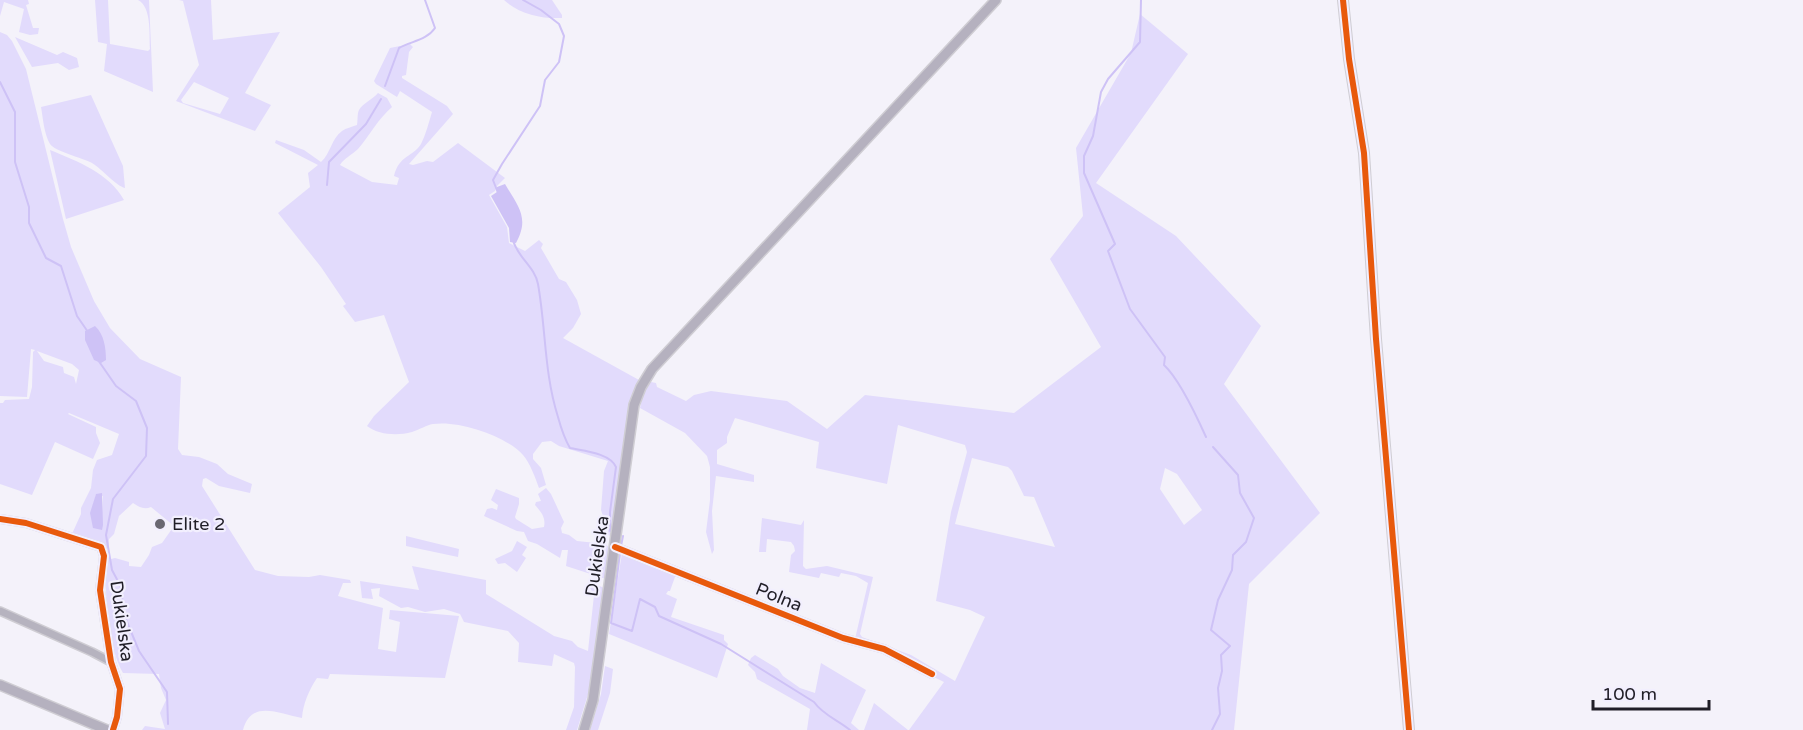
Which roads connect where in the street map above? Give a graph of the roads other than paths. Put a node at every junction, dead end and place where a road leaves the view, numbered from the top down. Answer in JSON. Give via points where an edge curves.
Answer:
{"nodes":[{"id":1,"x":996,"y":0,"type":"edge"},
{"id":2,"x":1344,"y":0,"type":"edge"},
{"id":3,"x":0,"y":519,"type":"edge"},
{"id":4,"x":615,"y":548,"type":"junction"},
{"id":5,"x":0,"y":611,"type":"edge"},
{"id":6,"x":111,"y":662,"type":"junction"},
{"id":7,"x":932,"y":674,"type":"dead end"},
{"id":8,"x":0,"y":685,"type":"edge"},
{"id":9,"x":107,"y":730,"type":"edge"},
{"id":10,"x":113,"y":730,"type":"edge"},
{"id":11,"x":584,"y":730,"type":"edge"},
{"id":12,"x":1409,"y":730,"type":"edge"}],
"edges":[{"from":1,"to":4,"type":"main road","name":"Dukielska","via":[[652,369],[634,405]]},
{"from":2,"to":12,"type":"main road","via":[[1365,163],[1376,349]]},
{"from":3,"to":6,"type":"street","name":"Dukielska","via":[[26,523],[101,548],[104,556],[100,590]]},
{"from":4,"to":7,"type":"street","name":"Polna","via":[[843,638],[884,649]]},
{"from":4,"to":11,"type":"main road","name":"Dukielska","via":[[593,700]]},
{"from":5,"to":6,"type":"street","name":"Dukielska"},
{"from":6,"to":10,"type":"street","name":"Dukielska","via":[[120,689]]},
{"from":8,"to":9,"type":"main road"}]}
